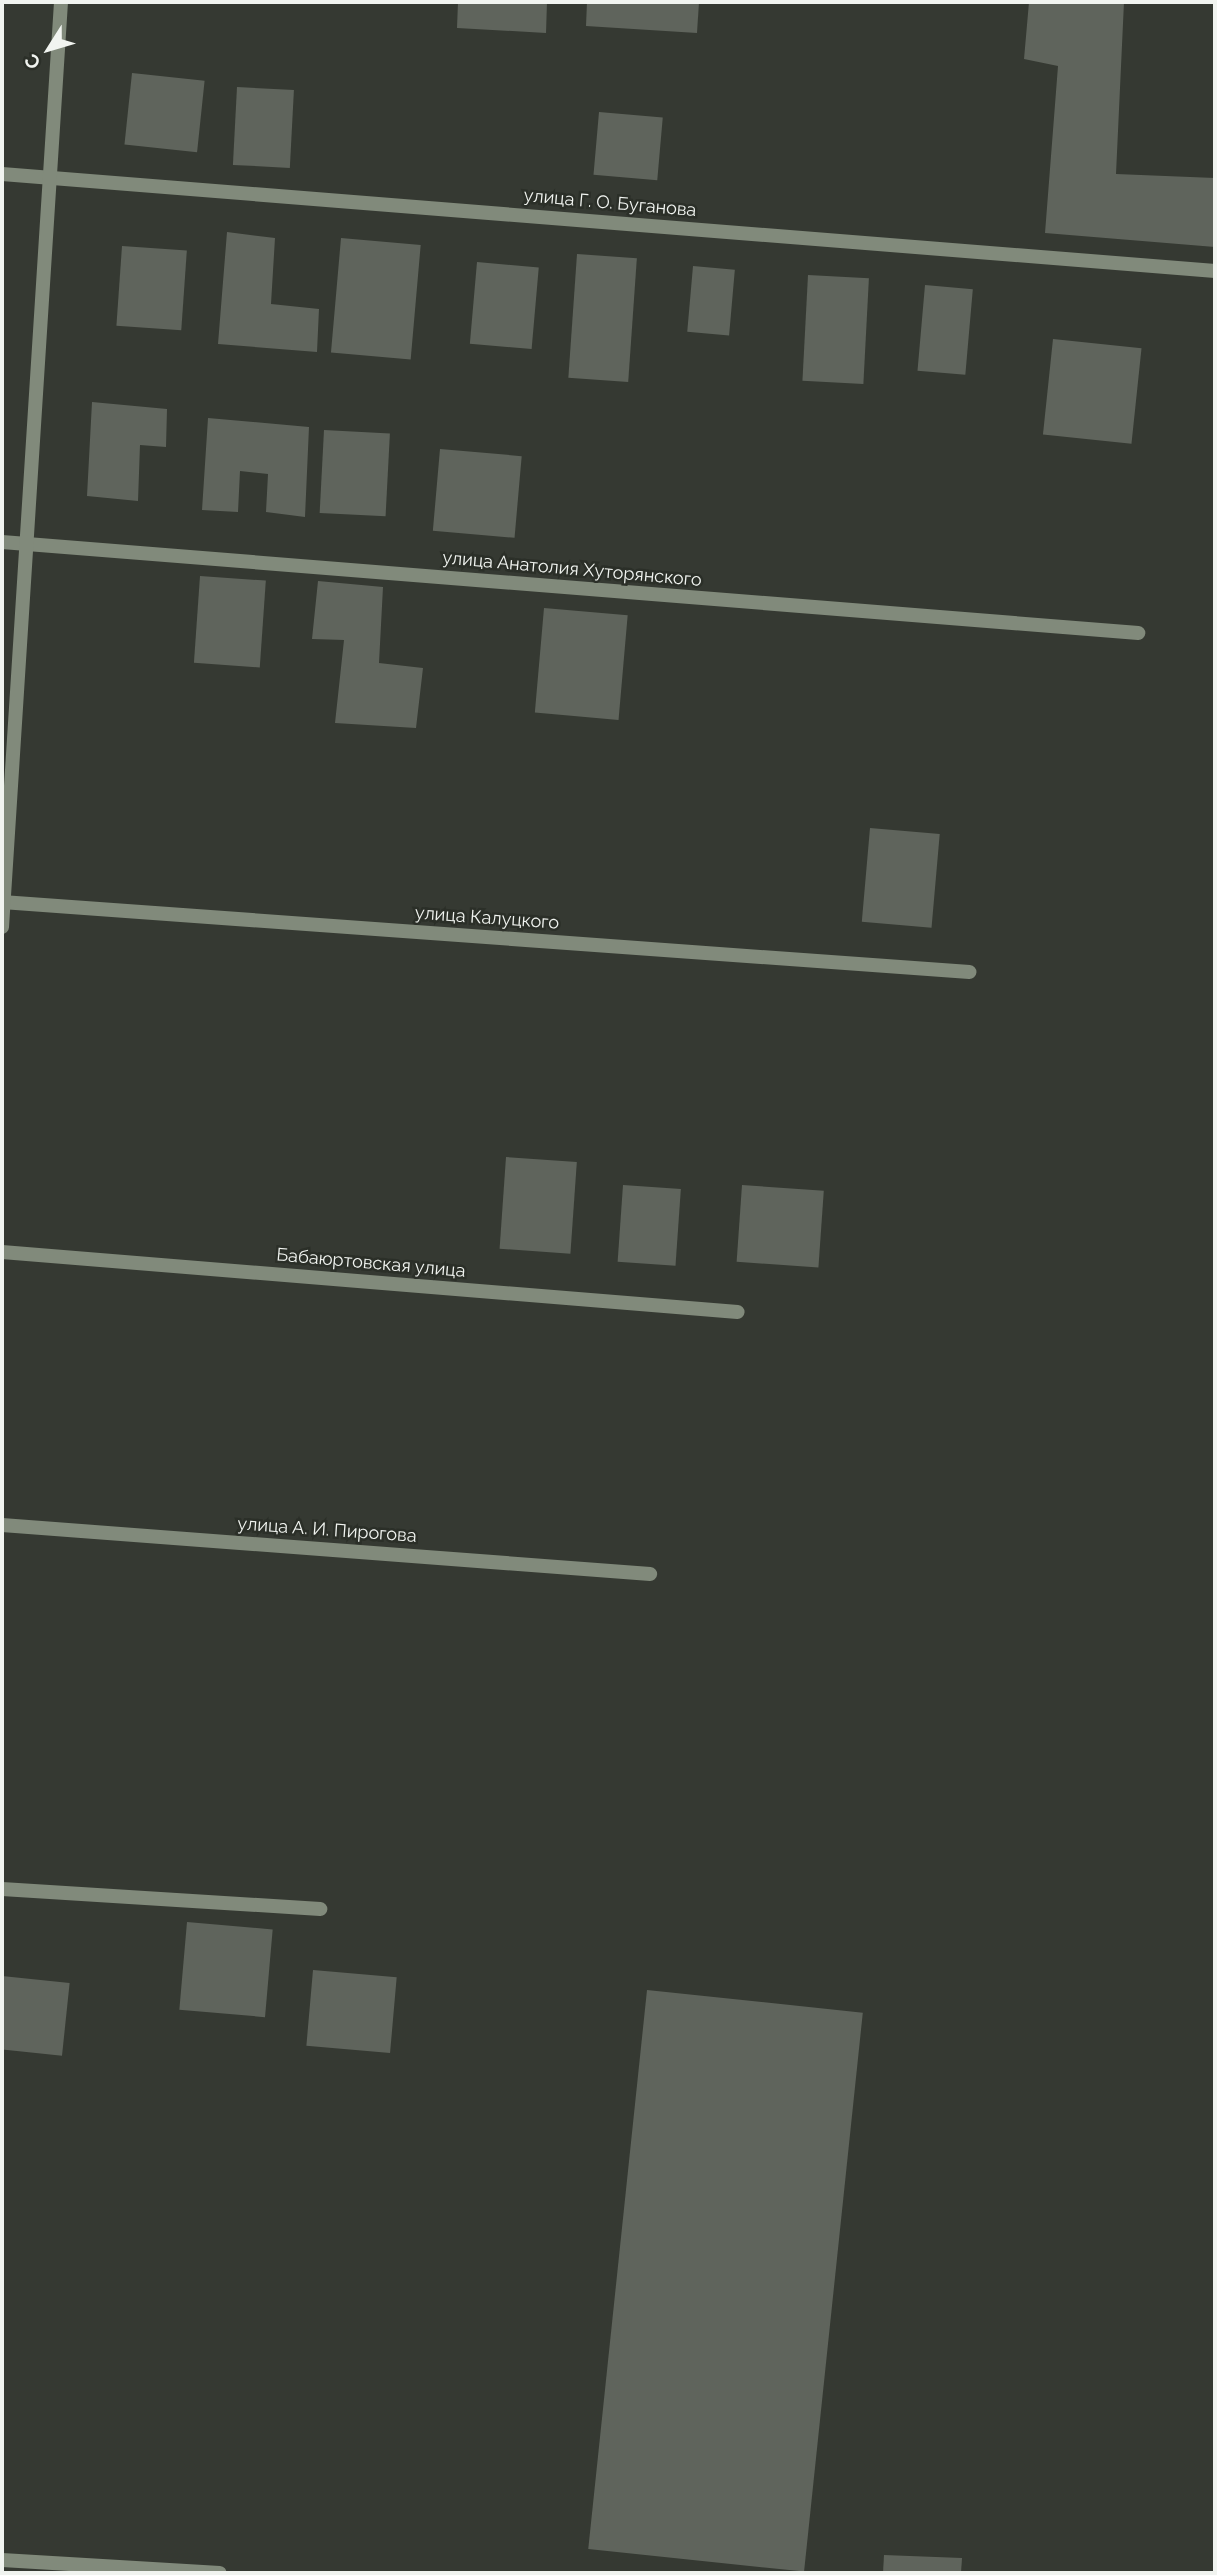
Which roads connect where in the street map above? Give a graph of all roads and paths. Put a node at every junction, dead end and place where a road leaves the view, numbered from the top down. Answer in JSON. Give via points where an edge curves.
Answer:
{"nodes":[{"id":1,"x":61,"y":2,"type":"edge"},
{"id":2,"x":2,"y":174,"type":"edge"},
{"id":3,"x":51,"y":177,"type":"junction"},
{"id":4,"x":1215,"y":271,"type":"edge"},
{"id":5,"x":2,"y":542,"type":"edge"},
{"id":6,"x":28,"y":544,"type":"junction"},
{"id":7,"x":1138,"y":634,"type":"dead end"},
{"id":8,"x":3,"y":902,"type":"edge"},
{"id":9,"x":2,"y":927,"type":"edge"},
{"id":10,"x":969,"y":972,"type":"dead end"},
{"id":11,"x":2,"y":1252,"type":"edge"},
{"id":12,"x":738,"y":1312,"type":"dead end"},
{"id":13,"x":2,"y":1525,"type":"edge"},
{"id":14,"x":650,"y":1574,"type":"dead end"},
{"id":15,"x":2,"y":1889,"type":"edge"},
{"id":16,"x":320,"y":1909,"type":"dead end"},
{"id":17,"x":2,"y":2560,"type":"edge"},
{"id":18,"x":220,"y":2573,"type":"edge"}],
"edges":[{"from":1,"to":3,"type":"street"},
{"from":2,"to":3,"type":"street","name":"улица Г. О. Буганова"},
{"from":3,"to":4,"type":"street","name":"улица Г. О. Буганова"},
{"from":3,"to":6,"type":"street"},
{"from":5,"to":6,"type":"street","name":"улица Анатолия Хуторянского"},
{"from":6,"to":7,"type":"street","name":"улица Анатолия Хуторянского"},
{"from":6,"to":8,"type":"street"},
{"from":8,"to":9,"type":"street"},
{"from":8,"to":10,"type":"street","name":"улица Калуцкого"},
{"from":11,"to":12,"type":"street","name":"Бабаюртовская улица"},
{"from":13,"to":14,"type":"street","name":"улица А. И. Пирогова"},
{"from":15,"to":16,"type":"street"},
{"from":17,"to":18,"type":"street"}]}
